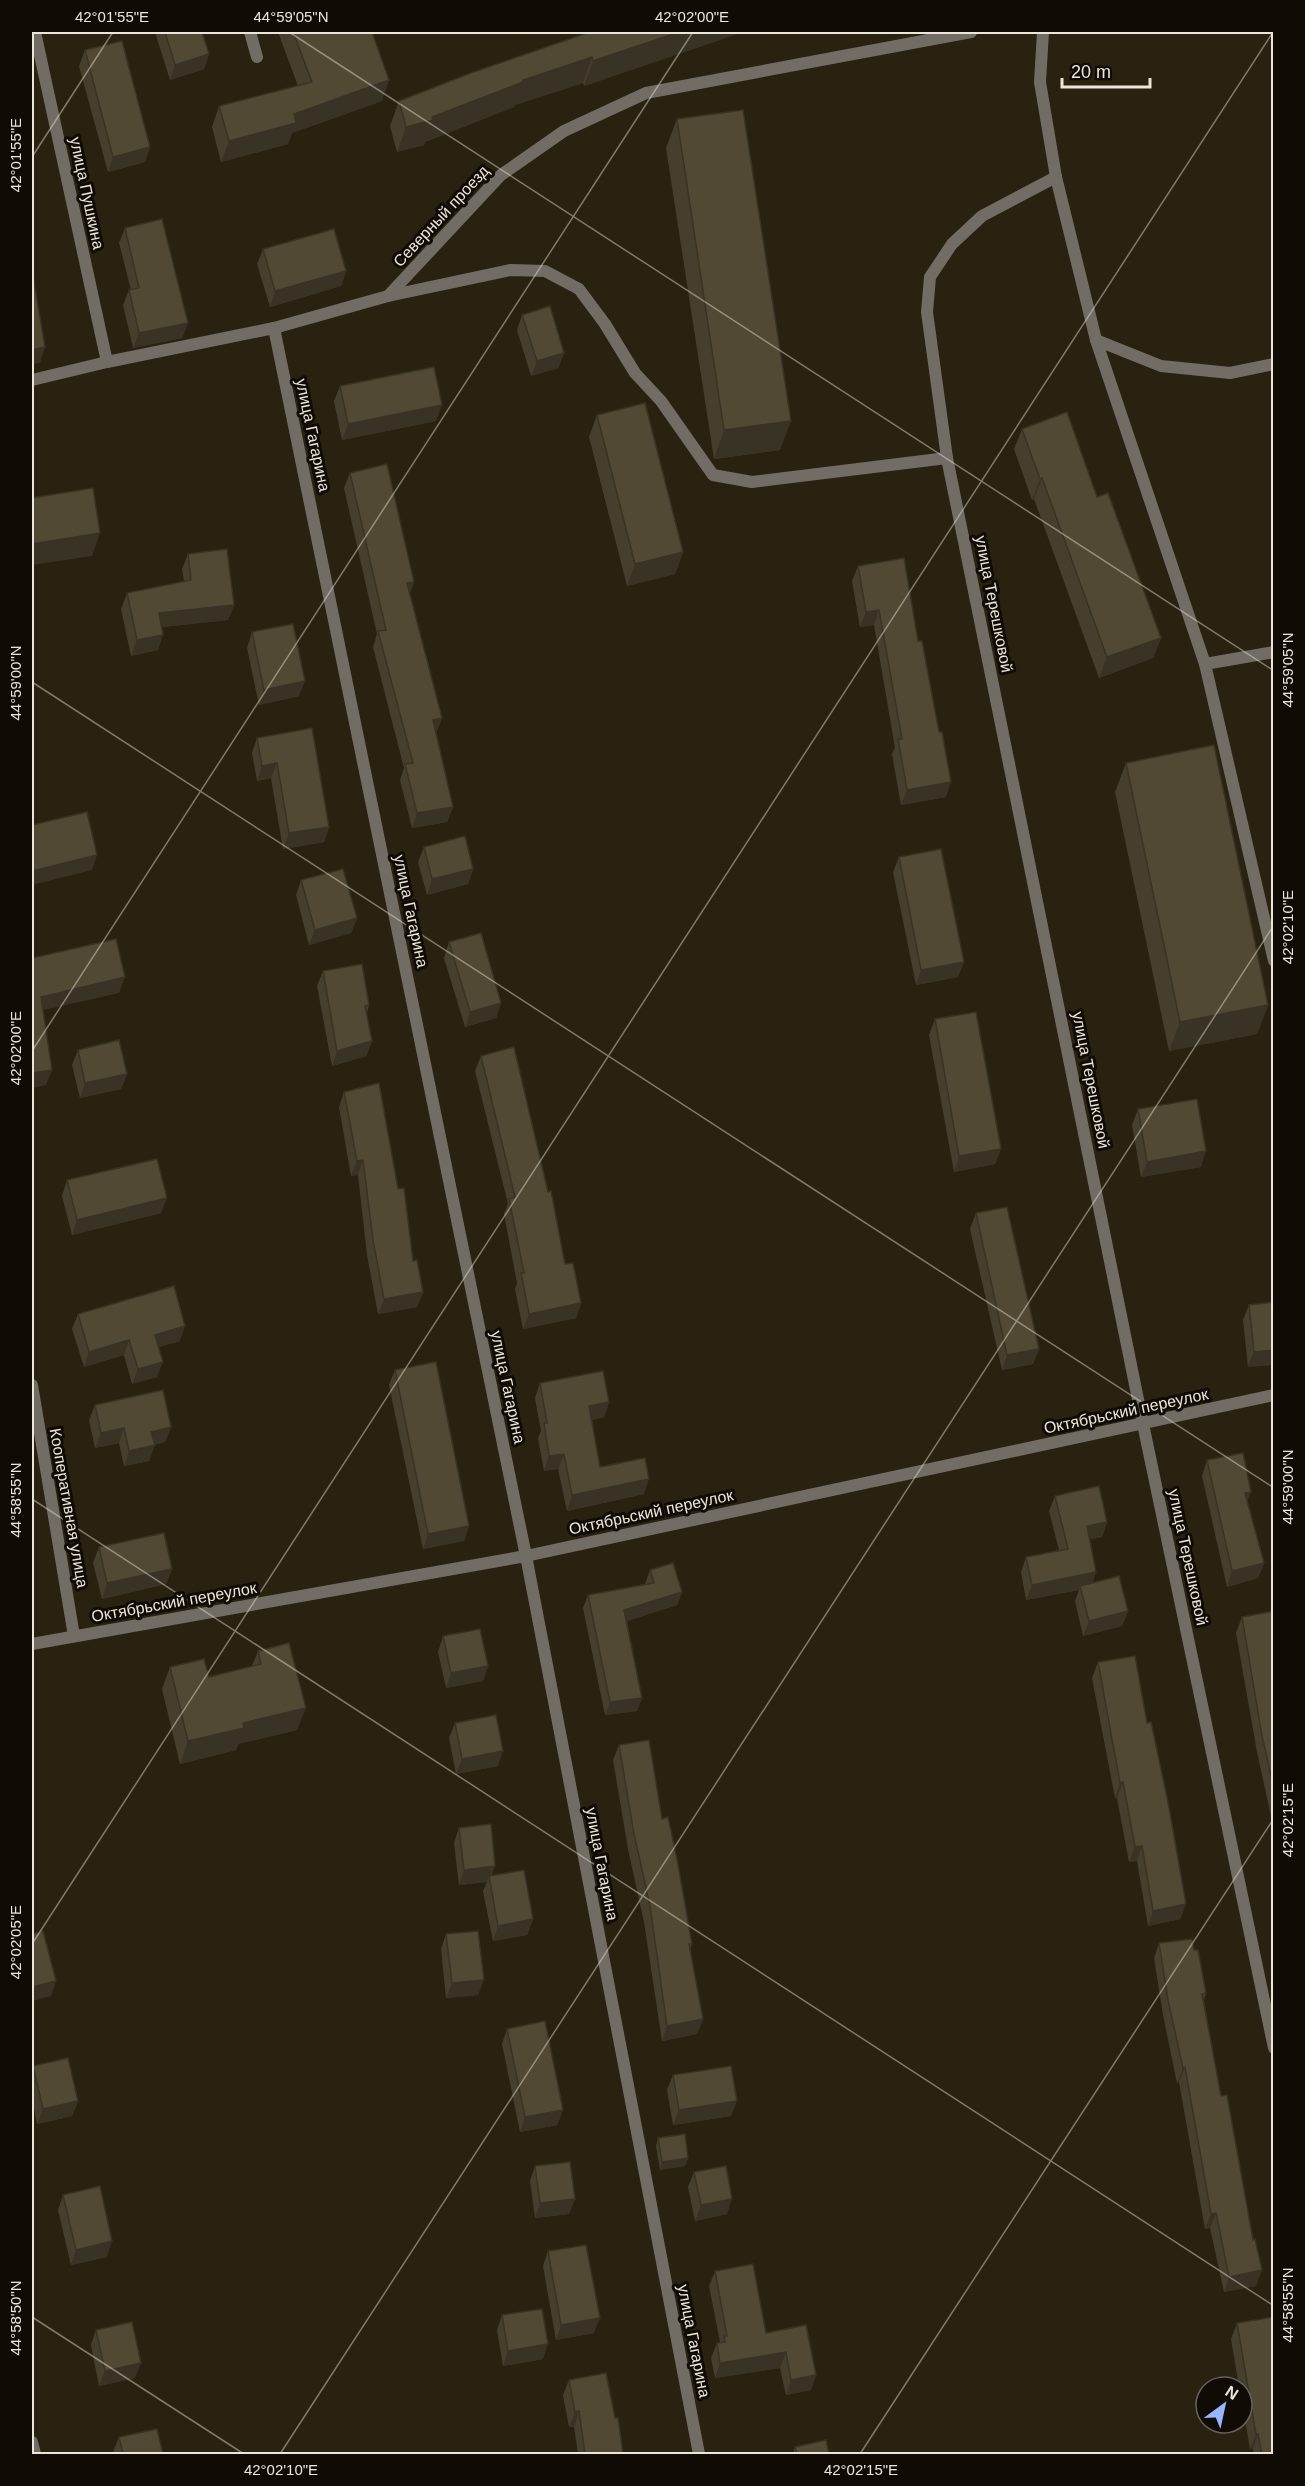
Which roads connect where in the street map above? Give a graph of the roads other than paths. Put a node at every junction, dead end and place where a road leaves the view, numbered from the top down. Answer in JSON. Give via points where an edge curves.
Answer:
{"nodes":[{"id":1,"x":36,"y":32,"type":"edge"},
{"id":2,"x":250,"y":32,"type":"edge"},
{"id":3,"x":971,"y":32,"type":"edge"},
{"id":4,"x":1043,"y":32,"type":"edge"},
{"id":5,"x":258,"y":57,"type":"dead end"},
{"id":6,"x":1056,"y":177,"type":"junction"},
{"id":7,"x":388,"y":296,"type":"junction"},
{"id":8,"x":274,"y":328,"type":"junction"},
{"id":9,"x":1096,"y":340,"type":"junction"},
{"id":10,"x":106,"y":362,"type":"junction"},
{"id":11,"x":1274,"y":364,"type":"edge"},
{"id":12,"x":32,"y":380,"type":"edge"},
{"id":13,"x":947,"y":458,"type":"junction"},
{"id":14,"x":1274,"y":652,"type":"edge"},
{"id":15,"x":1205,"y":664,"type":"junction"},
{"id":16,"x":1274,"y":961,"type":"edge"},
{"id":17,"x":32,"y":1385,"type":"edge"},
{"id":18,"x":1274,"y":1395,"type":"edge"},
{"id":19,"x":1143,"y":1424,"type":"junction"},
{"id":20,"x":526,"y":1556,"type":"junction"},
{"id":21,"x":74,"y":1636,"type":"junction"},
{"id":22,"x":32,"y":1644,"type":"edge"},
{"id":23,"x":1274,"y":2048,"type":"edge"},
{"id":24,"x":32,"y":2442,"type":"edge"},
{"id":25,"x":35,"y":2454,"type":"edge"},
{"id":26,"x":699,"y":2454,"type":"edge"}],
"edges":[{"from":1,"to":10,"type":"street","name":"улица Пушкина"},
{"from":2,"to":5,"type":"street"},
{"from":3,"to":7,"type":"street","name":"Северный проезд","via":[[646,93],[564,131],[501,175]]},
{"from":4,"to":6,"type":"street","via":[[1040,82]]},
{"from":6,"to":9,"type":"street"},
{"from":6,"to":13,"type":"street","name":"улица Терешковой","via":[[982,216],[952,244],[930,277],[927,312]]},
{"from":7,"to":8,"type":"street"},
{"from":7,"to":13,"type":"street","via":[[510,270],[545,271],[579,289],[635,373],[661,401],[713,475],[752,482]]},
{"from":8,"to":10,"type":"street"},
{"from":8,"to":20,"type":"street","name":"улица Гагарина"},
{"from":9,"to":11,"type":"street","via":[[1161,366],[1230,374]]},
{"from":9,"to":15,"type":"street"},
{"from":10,"to":12,"type":"street"},
{"from":13,"to":19,"type":"street","name":"улица Терешковой"},
{"from":14,"to":15,"type":"street"},
{"from":15,"to":16,"type":"street"},
{"from":17,"to":21,"type":"street","name":"Кооперативная улица"},
{"from":18,"to":19,"type":"street","name":"Октябрьский переулок"},
{"from":19,"to":20,"type":"street","name":"Октябрьский переулок"},
{"from":19,"to":23,"type":"street","name":"улица Терешковой"},
{"from":20,"to":21,"type":"street","name":"Октябрьский переулок"},
{"from":20,"to":26,"type":"street","name":"улица Гагарина"},
{"from":21,"to":22,"type":"street","name":"Октябрьский переулок"},
{"from":24,"to":25,"type":"street"}]}
